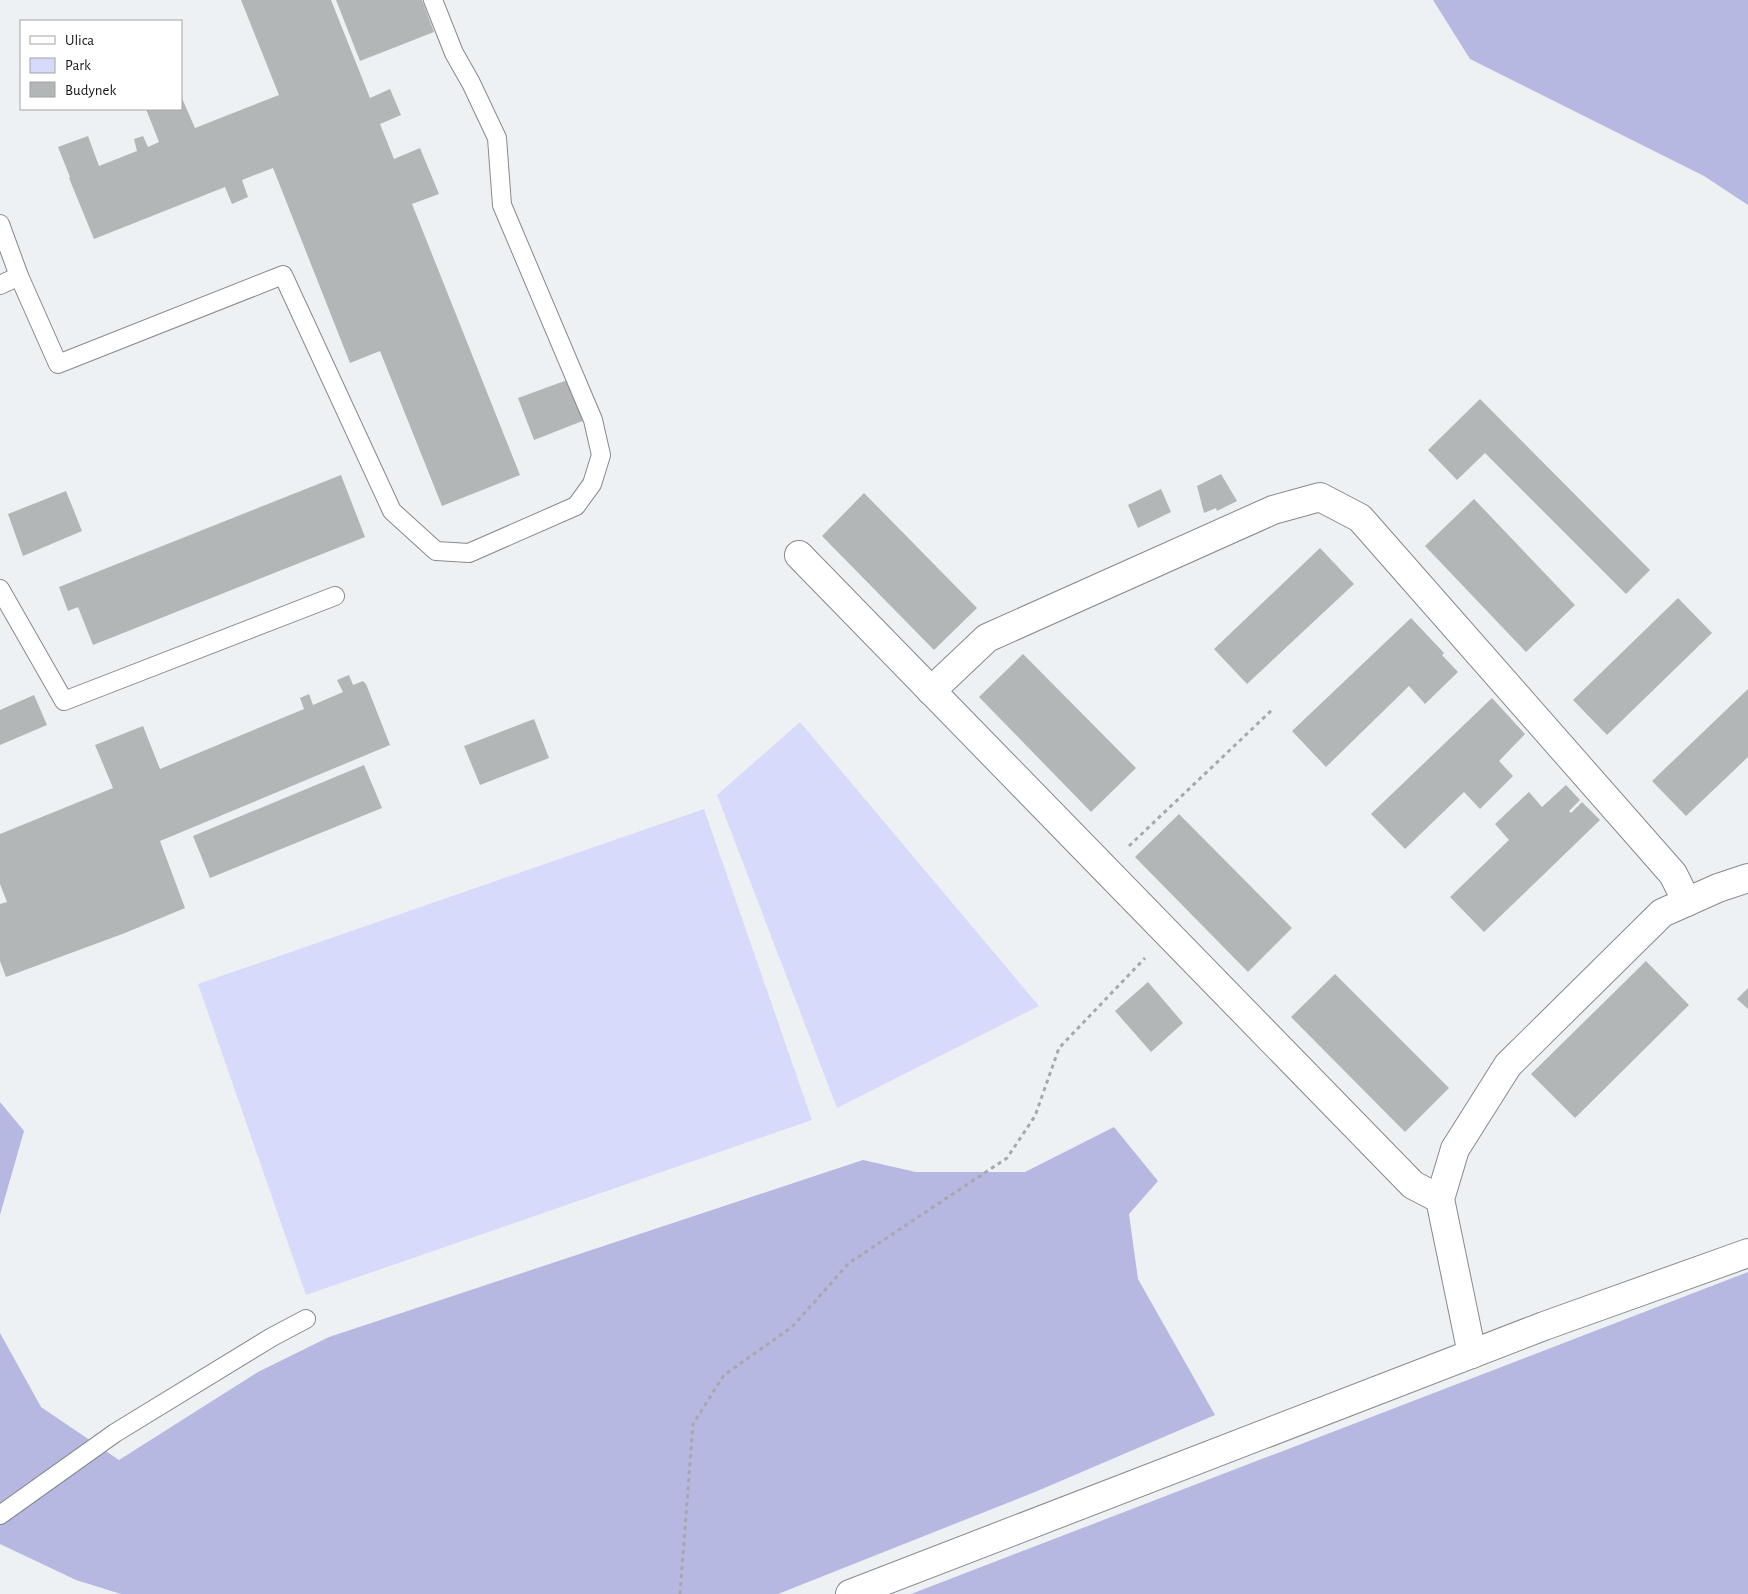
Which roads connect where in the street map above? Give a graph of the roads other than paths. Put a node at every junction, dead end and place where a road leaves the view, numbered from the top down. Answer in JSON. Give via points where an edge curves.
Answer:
{"nodes":[{"id":1,"x":433,"y":0,"type":"edge"},
{"id":2,"x":0,"y":224,"type":"edge"},
{"id":3,"x":19,"y":276,"type":"junction"},
{"id":4,"x":0,"y":284,"type":"edge"},
{"id":5,"x":798,"y":555,"type":"dead end"},
{"id":6,"x":0,"y":589,"type":"edge"},
{"id":7,"x":334,"y":596,"type":"dead end"},
{"id":8,"x":931,"y":690,"type":"junction"},
{"id":9,"x":1748,"y":878,"type":"edge"},
{"id":10,"x":1687,"y":902,"type":"junction"},
{"id":11,"x":1440,"y":1199,"type":"junction"},
{"id":12,"x":1748,"y":1253,"type":"edge"},
{"id":13,"x":306,"y":1319,"type":"dead end"},
{"id":14,"x":1472,"y":1354,"type":"junction"},
{"id":15,"x":0,"y":1515,"type":"edge"},
{"id":16,"x":850,"y":1594,"type":"edge"}],
"edges":[{"from":1,"to":3,"type":"lane","via":[[454,53],[497,138],[502,205],[593,420],[601,456],[592,484],[576,506],[470,553],[436,551],[392,511],[283,275],[58,364]]},
{"from":2,"to":3,"type":"lane"},
{"from":3,"to":4,"type":"lane"},
{"from":5,"to":8,"type":"street"},
{"from":6,"to":7,"type":"lane","via":[[64,701]]},
{"from":8,"to":10,"type":"street","via":[[987,638],[1273,510],[1320,497],[1360,518],[1673,874]]},
{"from":8,"to":11,"type":"street","via":[[1413,1185]]},
{"from":9,"to":10,"type":"street"},
{"from":10,"to":11,"type":"street","via":[[1662,912],[1508,1065],[1455,1149]]},
{"from":11,"to":14,"type":"street"},
{"from":12,"to":14,"type":"street"},
{"from":13,"to":15,"type":"lane","via":[[114,1433]]},
{"from":14,"to":16,"type":"street"}]}
